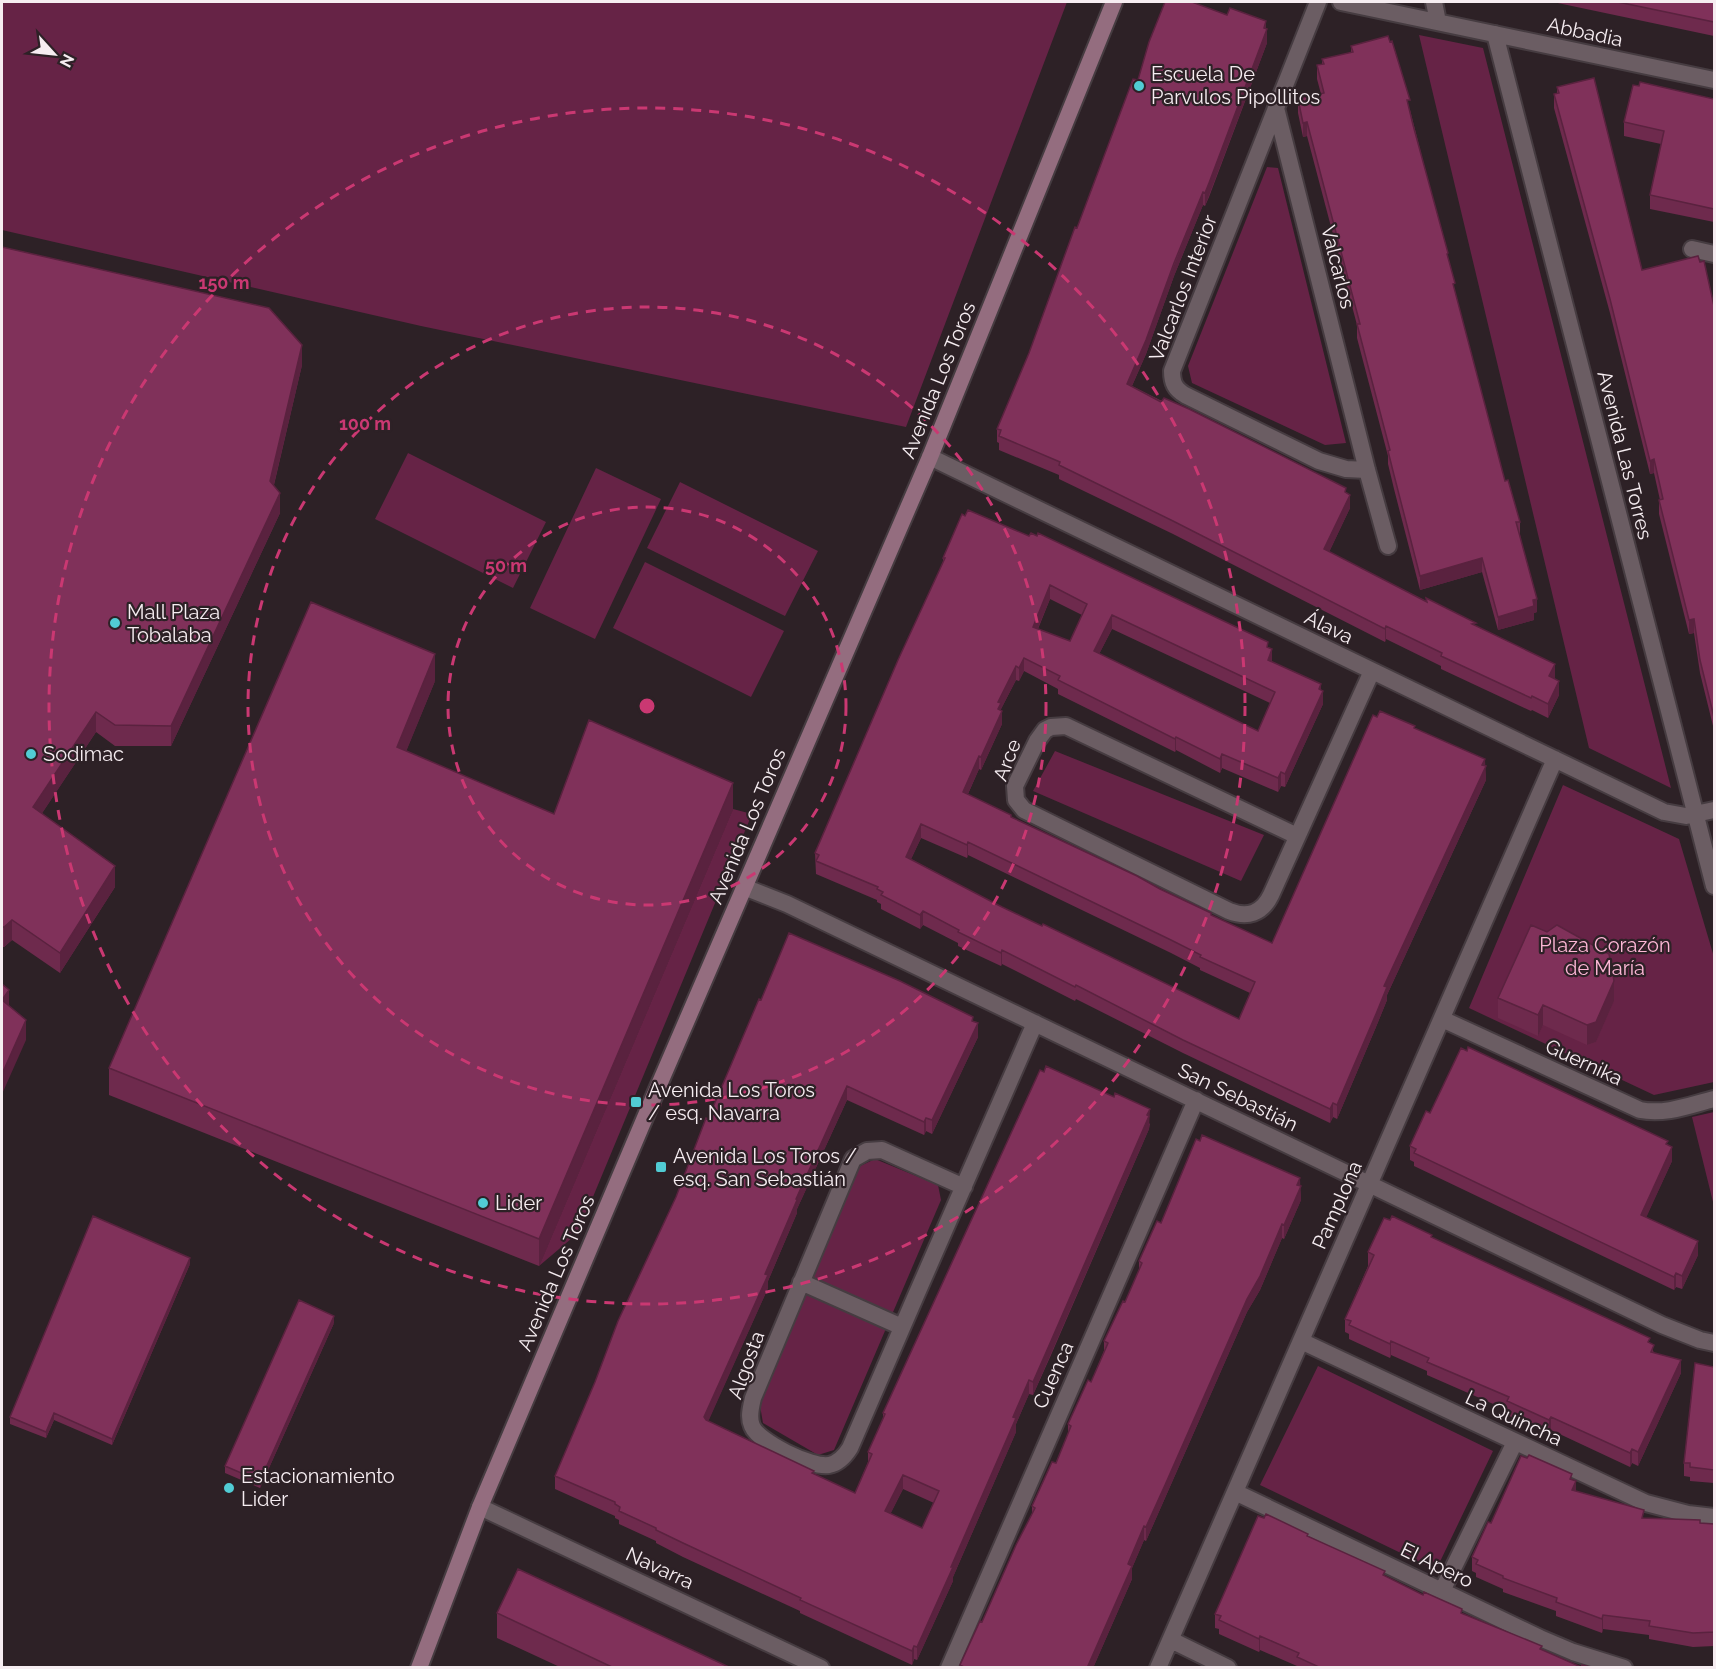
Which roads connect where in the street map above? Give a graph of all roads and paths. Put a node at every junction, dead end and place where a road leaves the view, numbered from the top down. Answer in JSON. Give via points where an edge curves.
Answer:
{"nodes":[{"id":1,"x":1113,"y":2,"type":"edge"},
{"id":2,"x":1318,"y":2,"type":"edge"},
{"id":3,"x":1341,"y":2,"type":"edge"},
{"id":4,"x":1434,"y":2,"type":"edge"},
{"id":5,"x":1438,"y":22,"type":"junction"},
{"id":6,"x":1495,"y":34,"type":"junction"},
{"id":7,"x":1714,"y":80,"type":"edge"},
{"id":8,"x":1276,"y":108,"type":"junction"},
{"id":9,"x":1692,"y":249,"type":"dead end"},
{"id":10,"x":1714,"y":254,"type":"edge"},
{"id":11,"x":930,"y":457,"type":"junction"},
{"id":12,"x":1367,"y":470,"type":"junction"},
{"id":13,"x":1388,"y":546,"type":"dead end"},
{"id":14,"x":1371,"y":671,"type":"junction"},
{"id":15,"x":1555,"y":759,"type":"junction"},
{"id":16,"x":1714,"y":810,"type":"edge"},
{"id":17,"x":1696,"y":815,"type":"junction"},
{"id":18,"x":1297,"y":836,"type":"junction"},
{"id":19,"x":744,"y":886,"type":"junction"},
{"id":20,"x":1714,"y":886,"type":"edge"},
{"id":21,"x":1442,"y":1019,"type":"junction"},
{"id":22,"x":1035,"y":1023,"type":"junction"},
{"id":23,"x":1714,"y":1099,"type":"edge"},
{"id":24,"x":1196,"y":1100,"type":"junction"},
{"id":25,"x":1370,"y":1184,"type":"junction"},
{"id":26,"x":964,"y":1187,"type":"junction"},
{"id":27,"x":801,"y":1282,"type":"junction"},
{"id":28,"x":902,"y":1327,"type":"junction"},
{"id":29,"x":1301,"y":1341,"type":"junction"},
{"id":30,"x":1714,"y":1342,"type":"edge"},
{"id":31,"x":1515,"y":1442,"type":"junction"},
{"id":32,"x":1235,"y":1492,"type":"junction"},
{"id":33,"x":480,"y":1507,"type":"junction"},
{"id":34,"x":1714,"y":1517,"type":"edge"},
{"id":35,"x":1442,"y":1591,"type":"junction"},
{"id":36,"x":1171,"y":1640,"type":"junction"},
{"id":37,"x":418,"y":1668,"type":"edge"},
{"id":38,"x":821,"y":1668,"type":"edge"},
{"id":39,"x":949,"y":1668,"type":"edge"},
{"id":40,"x":1158,"y":1668,"type":"edge"},
{"id":41,"x":1228,"y":1668,"type":"edge"},
{"id":42,"x":1624,"y":1668,"type":"edge"}],
"edges":[{"from":1,"to":11,"type":"main road","name":"Avenida Los Toros"},
{"from":2,"to":8,"type":"street"},
{"from":3,"to":5,"type":"street","name":"Abbadia"},
{"from":4,"to":5,"type":"street"},
{"from":5,"to":6,"type":"street","name":"Abbadia"},
{"from":6,"to":7,"type":"street","name":"Abbadia"},
{"from":6,"to":17,"type":"street","name":"Avenida Las Torres"},
{"from":8,"to":12,"type":"street","name":"Valcarlos"},
{"from":8,"to":12,"type":"street","name":"Valcarlos Interior","via":[[1172,370],[1173,382],[1185,395],[1319,461]]},
{"from":9,"to":10,"type":"street"},
{"from":11,"to":14,"type":"street","name":"Álava"},
{"from":11,"to":19,"type":"main road","name":"Avenida Los Toros"},
{"from":12,"to":13,"type":"street","name":"Valcarlos"},
{"from":14,"to":15,"type":"street","name":"Álava"},
{"from":14,"to":18,"type":"street","name":"Arce"},
{"from":15,"to":17,"type":"street","name":"Álava","via":[[1664,812]]},
{"from":15,"to":21,"type":"street","name":"Pamplona"},
{"from":16,"to":17,"type":"street","name":"Álava"},
{"from":17,"to":20,"type":"street","name":"Avenida Las Torres"},
{"from":18,"to":18,"type":"street","name":"Arce","via":[[1066,726],[1051,727],[1040,735],[1016,786],[1016,800],[1024,810],[1237,914],[1254,914],[1267,903]]},
{"from":19,"to":22,"type":"street","name":"San Sebastián"},
{"from":19,"to":33,"type":"main road","name":"Avenida Los Toros"},
{"from":21,"to":23,"type":"street","name":"Guernika","via":[[1640,1110],[1661,1112]]},
{"from":21,"to":25,"type":"street","name":"Pamplona"},
{"from":22,"to":24,"type":"street","name":"San Sebastián"},
{"from":22,"to":26,"type":"street","name":"Algosta"},
{"from":24,"to":25,"type":"street","name":"San Sebastián"},
{"from":24,"to":39,"type":"street","name":"Cuenca"},
{"from":25,"to":29,"type":"street","name":"Pamplona"},
{"from":25,"to":30,"type":"street","name":"San Sebastián","via":[[1662,1325]]},
{"from":26,"to":27,"type":"street","name":"Algosta","via":[[882,1150],[859,1154],[849,1166]]},
{"from":26,"to":28,"type":"street","name":"Algosta"},
{"from":27,"to":28,"type":"street"},
{"from":27,"to":28,"type":"street","name":"Algosta","via":[[753,1398],[750,1416],[761,1438],[811,1462],[826,1466],[846,1455]]},
{"from":29,"to":31,"type":"street","name":"La Quincha"},
{"from":29,"to":32,"type":"street","name":"Pamplona"},
{"from":31,"to":34,"type":"street","name":"La Quincha","via":[[1646,1503]]},
{"from":31,"to":35,"type":"street"},
{"from":32,"to":35,"type":"street","name":"El Apero"},
{"from":32,"to":36,"type":"street","name":"Pamplona"},
{"from":33,"to":37,"type":"main road","name":"Avenida Los Toros"},
{"from":33,"to":38,"type":"street","name":"Navarra"},
{"from":35,"to":42,"type":"street","name":"El Apero","via":[[1540,1638]]},
{"from":36,"to":40,"type":"street","name":"Pamplona"},
{"from":36,"to":41,"type":"street"}]}
